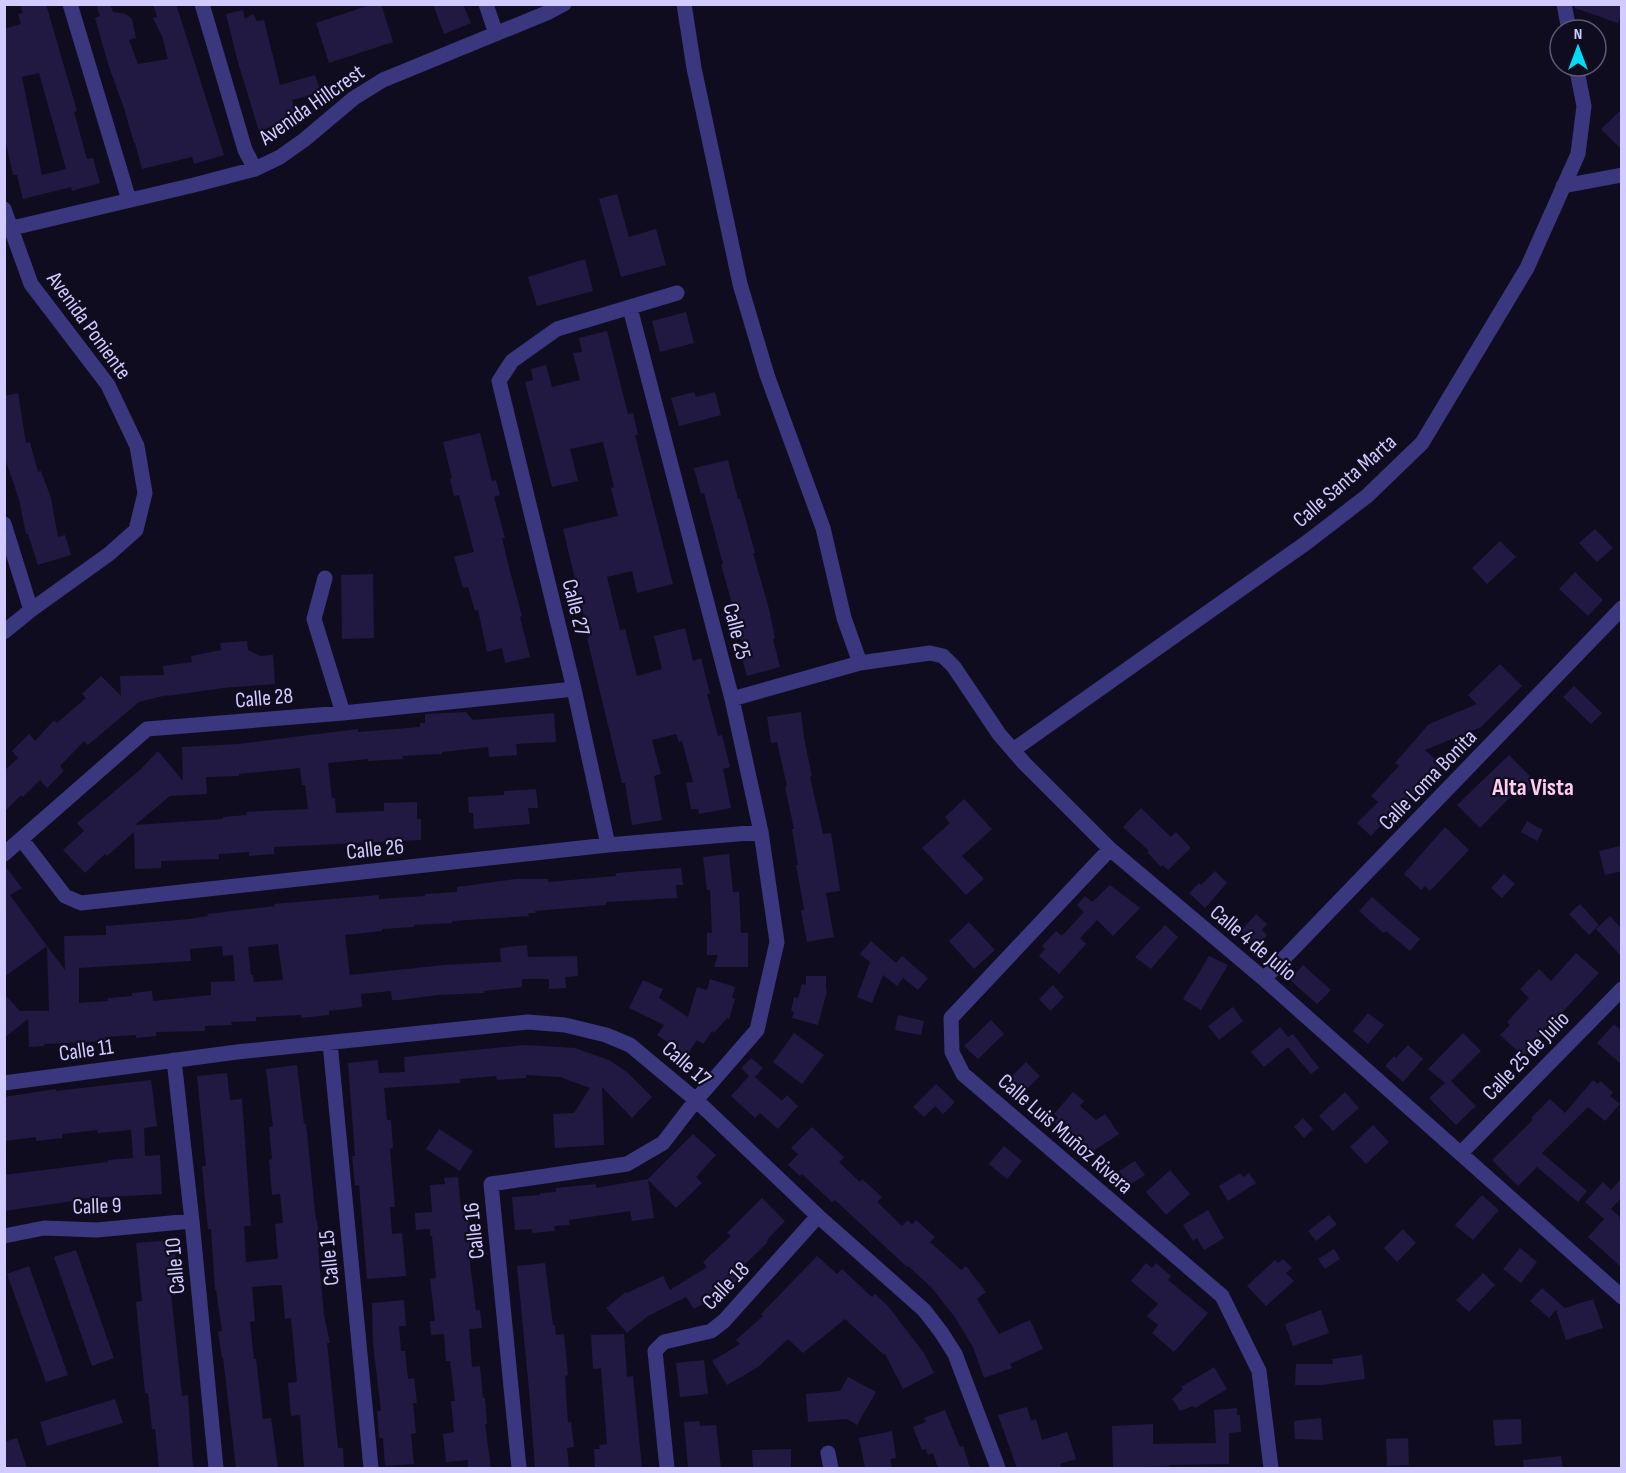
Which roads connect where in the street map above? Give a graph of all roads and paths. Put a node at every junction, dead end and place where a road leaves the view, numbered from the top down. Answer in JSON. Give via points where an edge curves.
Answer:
{"nodes":[{"id":1,"x":70,"y":4,"type":"edge"},
{"id":2,"x":202,"y":4,"type":"edge"},
{"id":3,"x":486,"y":4,"type":"edge"},
{"id":4,"x":564,"y":4,"type":"edge"},
{"id":5,"x":684,"y":4,"type":"edge"},
{"id":6,"x":496,"y":34,"type":"junction"},
{"id":7,"x":1578,"y":78,"type":"edge"},
{"id":8,"x":255,"y":169,"type":"junction"},
{"id":9,"x":1622,"y":175,"type":"edge"},
{"id":10,"x":1563,"y":186,"type":"junction"},
{"id":11,"x":129,"y":200,"type":"junction"},
{"id":12,"x":4,"y":209,"type":"edge"},
{"id":13,"x":7,"y":229,"type":"edge"},
{"id":14,"x":677,"y":293,"type":"dead end"},
{"id":15,"x":630,"y":308,"type":"junction"},
{"id":16,"x":4,"y":524,"type":"edge"},
{"id":17,"x":325,"y":578,"type":"dead end"},
{"id":18,"x":1622,"y":608,"type":"edge"},
{"id":19,"x":31,"y":610,"type":"junction"},
{"id":20,"x":4,"y":632,"type":"edge"},
{"id":21,"x":860,"y":663,"type":"junction"},
{"id":22,"x":574,"y":688,"type":"junction"},
{"id":23,"x":732,"y":699,"type":"junction"},
{"id":24,"x":343,"y":713,"type":"junction"},
{"id":25,"x":1013,"y":750,"type":"junction"},
{"id":26,"x":761,"y":832,"type":"junction"},
{"id":27,"x":22,"y":840,"type":"junction"},
{"id":28,"x":608,"y":845,"type":"junction"},
{"id":29,"x":1110,"y":849,"type":"junction"},
{"id":30,"x":4,"y":854,"type":"edge"},
{"id":31,"x":1264,"y":979,"type":"junction"},
{"id":32,"x":1622,"y":989,"type":"edge"},
{"id":33,"x":330,"y":1043,"type":"junction"},
{"id":34,"x":174,"y":1060,"type":"junction"},
{"id":35,"x":4,"y":1083,"type":"edge"},
{"id":36,"x":696,"y":1100,"type":"junction"},
{"id":37,"x":1461,"y":1153,"type":"junction"},
{"id":38,"x":818,"y":1216,"type":"junction"},
{"id":39,"x":192,"y":1221,"type":"junction"},
{"id":40,"x":4,"y":1236,"type":"edge"},
{"id":41,"x":1622,"y":1297,"type":"edge"},
{"id":42,"x":828,"y":1453,"type":"dead end"},
{"id":43,"x":216,"y":1468,"type":"edge"},
{"id":44,"x":371,"y":1468,"type":"edge"},
{"id":45,"x":519,"y":1468,"type":"edge"},
{"id":46,"x":667,"y":1468,"type":"edge"},
{"id":47,"x":831,"y":1468,"type":"edge"},
{"id":48,"x":998,"y":1468,"type":"edge"},
{"id":49,"x":1271,"y":1468,"type":"edge"}],
"edges":[{"from":1,"to":11,"type":"street"},
{"from":2,"to":8,"type":"street","via":[[245,150]]},
{"from":3,"to":6,"type":"street"},
{"from":4,"to":6,"type":"street","name":"Avenida Hillcrest"},
{"from":5,"to":21,"type":"street","via":[[691,56],[740,285],[767,375],[823,528],[844,618]]},
{"from":6,"to":8,"type":"street","name":"Avenida Hillcrest","via":[[383,80],[280,157]]},
{"from":7,"to":10,"type":"street","name":"Calle Santa Marta","via":[[1584,106],[1578,154]]},
{"from":8,"to":11,"type":"street","name":"Avenida Hillcrest"},
{"from":9,"to":10,"type":"street"},
{"from":10,"to":25,"type":"street","name":"Calle Santa Marta","via":[[1527,268],[1422,443],[1367,496],[1306,543]]},
{"from":11,"to":13,"type":"street","name":"Avenida Hillcrest"},
{"from":12,"to":13,"type":"street","name":"Avenida Poniente"},
{"from":13,"to":19,"type":"street","name":"Avenida Poniente","via":[[31,285],[108,385],[137,446],[145,493],[136,530],[109,555]]},
{"from":14,"to":15,"type":"street"},
{"from":15,"to":22,"type":"street","name":"Calle 27","via":[[557,328],[512,361],[499,381]]},
{"from":15,"to":23,"type":"street","name":"Calle 25"},
{"from":16,"to":19,"type":"street"},
{"from":17,"to":24,"type":"street","via":[[314,619]]},
{"from":18,"to":31,"type":"street","name":"Calle Loma Bonita"},
{"from":19,"to":20,"type":"street","name":"Avenida Poniente"},
{"from":21,"to":23,"type":"street"},
{"from":21,"to":25,"type":"street","name":"Calle 4 de Julio","via":[[930,653],[944,656]]},
{"from":22,"to":24,"type":"street","name":"Calle 28"},
{"from":22,"to":28,"type":"street","name":"Calle 27"},
{"from":23,"to":26,"type":"street","name":"Calle 25"},
{"from":24,"to":27,"type":"street","name":"Calle 28","via":[[147,729]]},
{"from":25,"to":29,"type":"street","name":"Calle 4 de Julio"},
{"from":26,"to":28,"type":"street","name":"Calle 26"},
{"from":26,"to":36,"type":"street","name":"Calle 25","via":[[777,942],[757,1030]]},
{"from":27,"to":28,"type":"street","name":"Calle 26","via":[[65,896],[81,903]]},
{"from":27,"to":30,"type":"street","name":"Calle 28"},
{"from":29,"to":31,"type":"street","name":"Calle 4 de Julio"},
{"from":29,"to":49,"type":"street","name":"Calle Luis Muñoz Rivera","via":[[951,1018],[952,1052],[963,1074],[1222,1296],[1259,1371]]},
{"from":31,"to":37,"type":"street","name":"Calle 4 de Julio"},
{"from":32,"to":37,"type":"street","name":"Calle 25 de Julio"},
{"from":33,"to":34,"type":"street","name":"Calle 17"},
{"from":33,"to":36,"type":"street","name":"Calle 17","via":[[528,1022],[565,1024],[630,1045]]},
{"from":33,"to":44,"type":"street","name":"Calle 15"},
{"from":34,"to":35,"type":"street","name":"Calle 11"},
{"from":34,"to":39,"type":"street","name":"Calle 10"},
{"from":36,"to":38,"type":"street","name":"Calle 17"},
{"from":36,"to":45,"type":"street","name":"Calle 16","via":[[663,1143],[627,1164],[491,1184]]},
{"from":37,"to":41,"type":"street","name":"Calle 4 de Julio"},
{"from":38,"to":46,"type":"street","name":"Calle 18","via":[[724,1321],[711,1331],[664,1342],[655,1351]]},
{"from":38,"to":48,"type":"street","name":"Calle 17","via":[[924,1310],[941,1332],[955,1354]]},
{"from":39,"to":40,"type":"street","name":"Calle 9","via":[[97,1230],[44,1228]]},
{"from":39,"to":43,"type":"street","name":"Calle 10"},
{"from":42,"to":47,"type":"street"}]}
